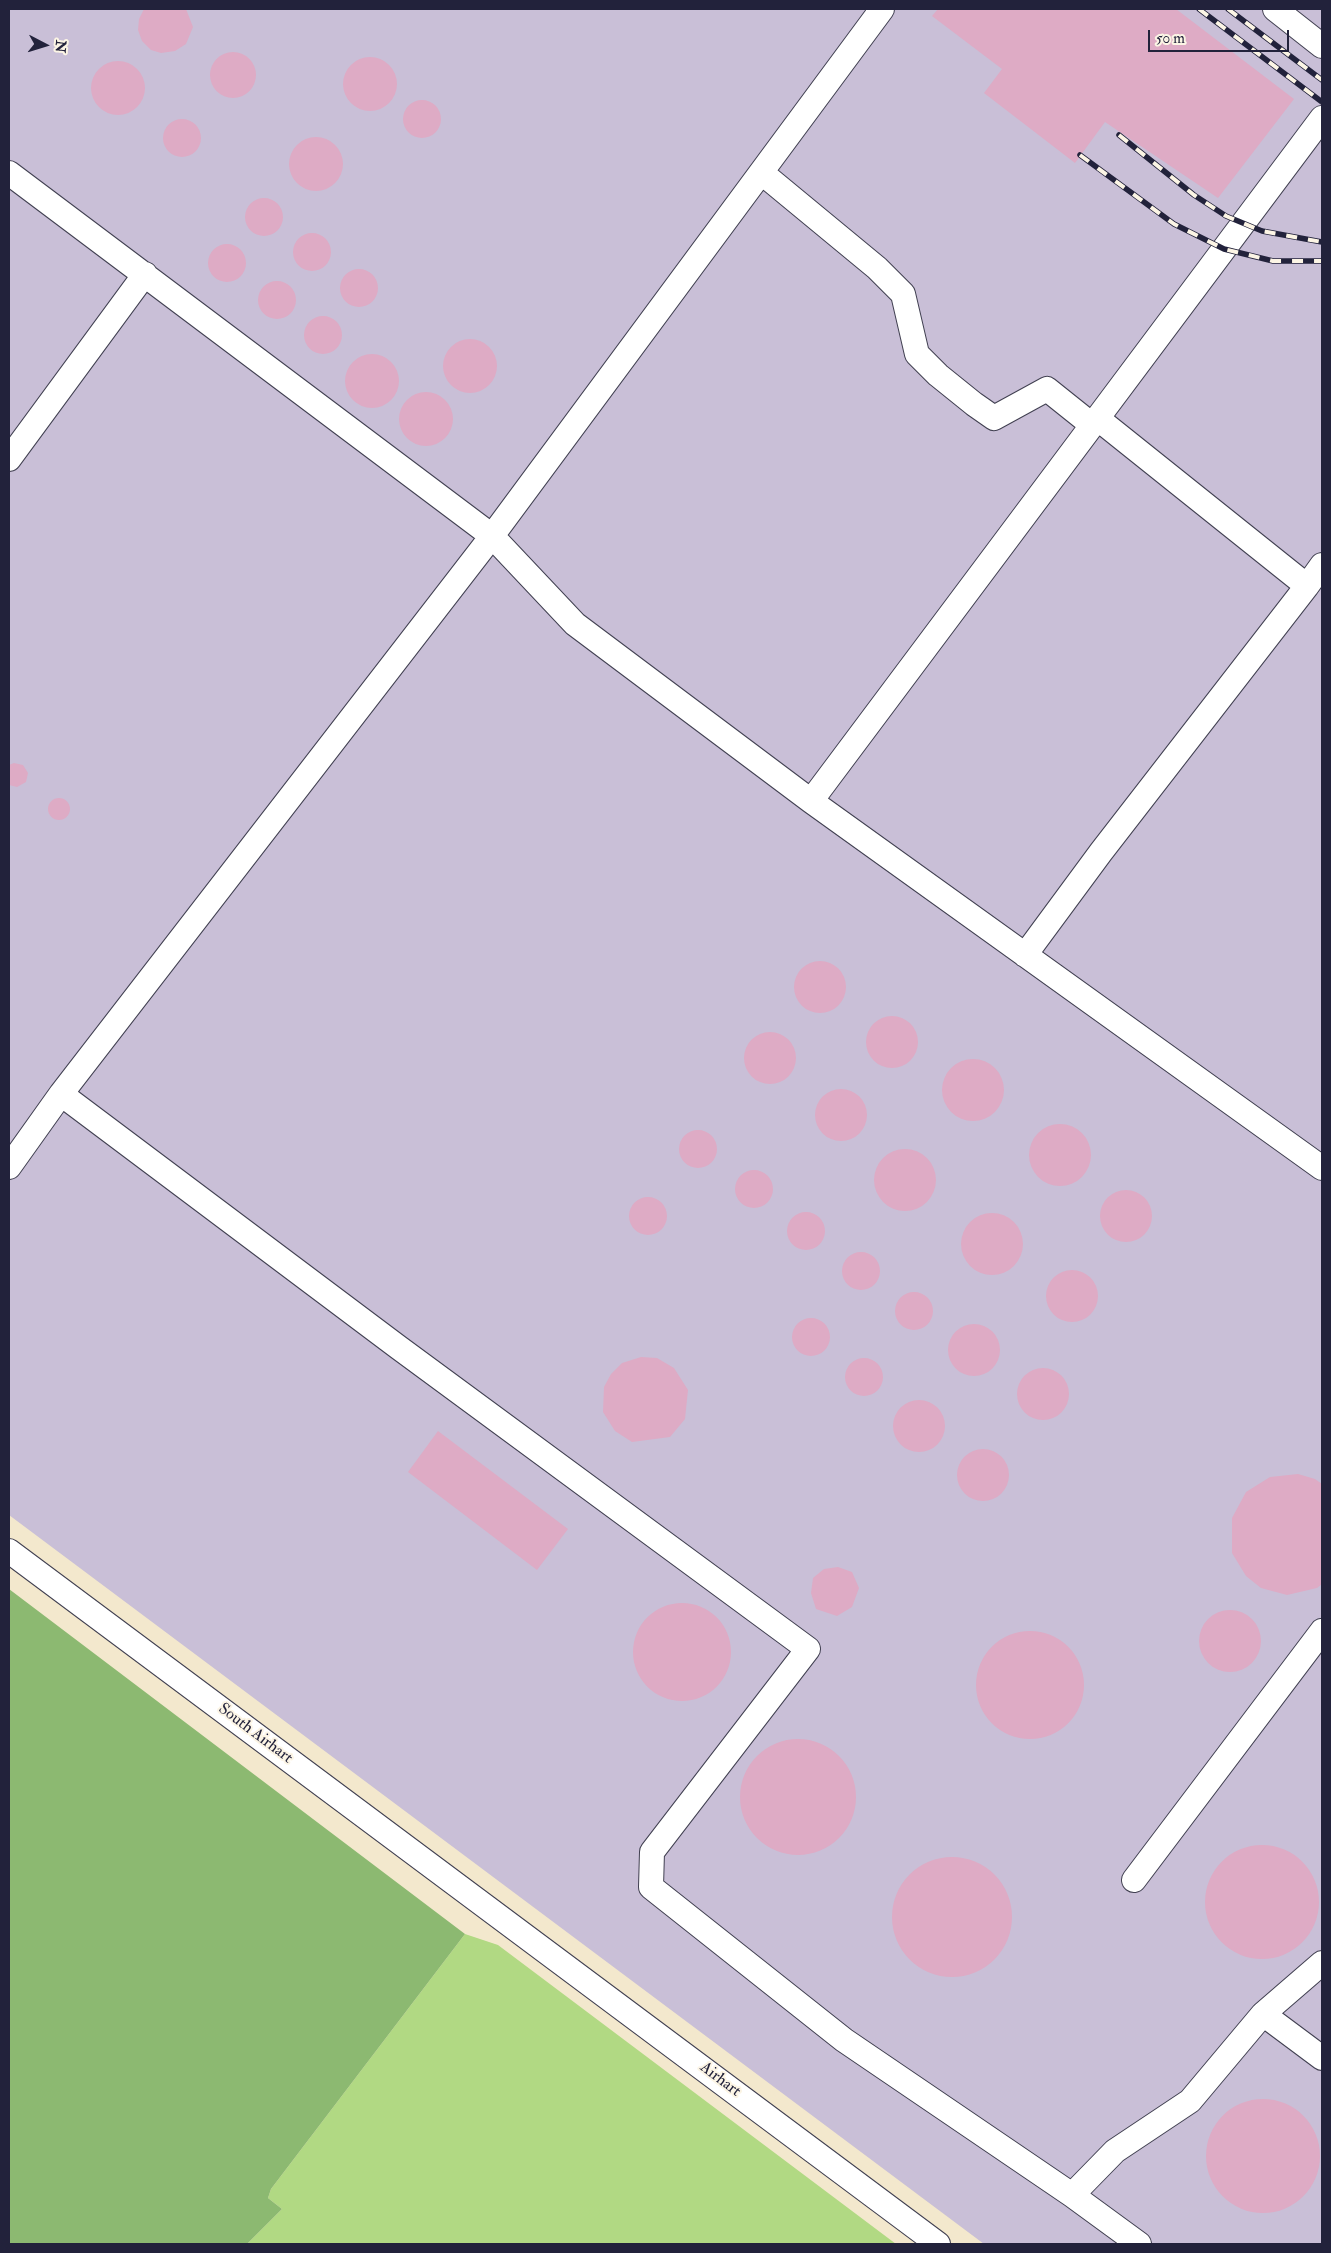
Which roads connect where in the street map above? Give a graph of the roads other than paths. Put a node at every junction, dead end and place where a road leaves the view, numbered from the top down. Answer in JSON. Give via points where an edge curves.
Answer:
{"nodes":[{"id":1,"x":882,"y":9,"type":"edge"},
{"id":2,"x":1275,"y":9,"type":"edge"},
{"id":3,"x":1322,"y":46,"type":"edge"},
{"id":4,"x":1322,"y":118,"type":"edge"},
{"id":5,"x":9,"y":173,"type":"edge"},
{"id":6,"x":762,"y":173,"type":"junction"},
{"id":7,"x":144,"y":274,"type":"junction"},
{"id":8,"x":1095,"y":421,"type":"junction"},
{"id":9,"x":9,"y":459,"type":"edge"},
{"id":10,"x":492,"y":536,"type":"junction"},
{"id":11,"x":1322,"y":565,"type":"edge"},
{"id":12,"x":1306,"y":586,"type":"junction"},
{"id":13,"x":811,"y":800,"type":"junction"},
{"id":14,"x":1025,"y":954,"type":"junction"},
{"id":15,"x":61,"y":1094,"type":"junction"},
{"id":16,"x":9,"y":1167,"type":"edge"},
{"id":17,"x":1322,"y":1168,"type":"edge"},
{"id":18,"x":9,"y":1551,"type":"edge"},
{"id":19,"x":1322,"y":1631,"type":"edge"},
{"id":20,"x":1134,"y":1880,"type":"dead end"},
{"id":21,"x":501,"y":1916,"type":"joint"},
{"id":22,"x":1322,"y":1964,"type":"edge"},
{"id":23,"x":1263,"y":2014,"type":"junction"},
{"id":24,"x":1322,"y":2058,"type":"edge"},
{"id":25,"x":1072,"y":2195,"type":"junction"},
{"id":26,"x":938,"y":2244,"type":"edge"},
{"id":27,"x":1139,"y":2244,"type":"edge"}],
"edges":[{"from":1,"to":6,"type":"street"},
{"from":2,"to":3,"type":"street"},
{"from":4,"to":8,"type":"street"},
{"from":5,"to":7,"type":"street"},
{"from":6,"to":8,"type":"street","via":[[877,268],[903,294],[917,354],[974,404],[994,418],[1048,388]]},
{"from":6,"to":10,"type":"street"},
{"from":7,"to":9,"type":"street"},
{"from":7,"to":10,"type":"street"},
{"from":8,"to":12,"type":"street"},
{"from":8,"to":13,"type":"street"},
{"from":10,"to":13,"type":"street","via":[[575,624]]},
{"from":10,"to":15,"type":"street"},
{"from":11,"to":12,"type":"street"},
{"from":12,"to":14,"type":"street"},
{"from":13,"to":14,"type":"street"},
{"from":14,"to":17,"type":"street"},
{"from":15,"to":16,"type":"street"},
{"from":15,"to":25,"type":"street","via":[[808,1649],[652,1852],[651,1887],[844,2040]]},
{"from":18,"to":21,"type":"street","name":"South Airhart"},
{"from":19,"to":20,"type":"street"},
{"from":21,"to":26,"type":"street","name":"Airhart"},
{"from":22,"to":23,"type":"street"},
{"from":23,"to":24,"type":"street"},
{"from":23,"to":25,"type":"street","via":[[1190,2101],[1115,2151]]},
{"from":25,"to":27,"type":"street"}]}
